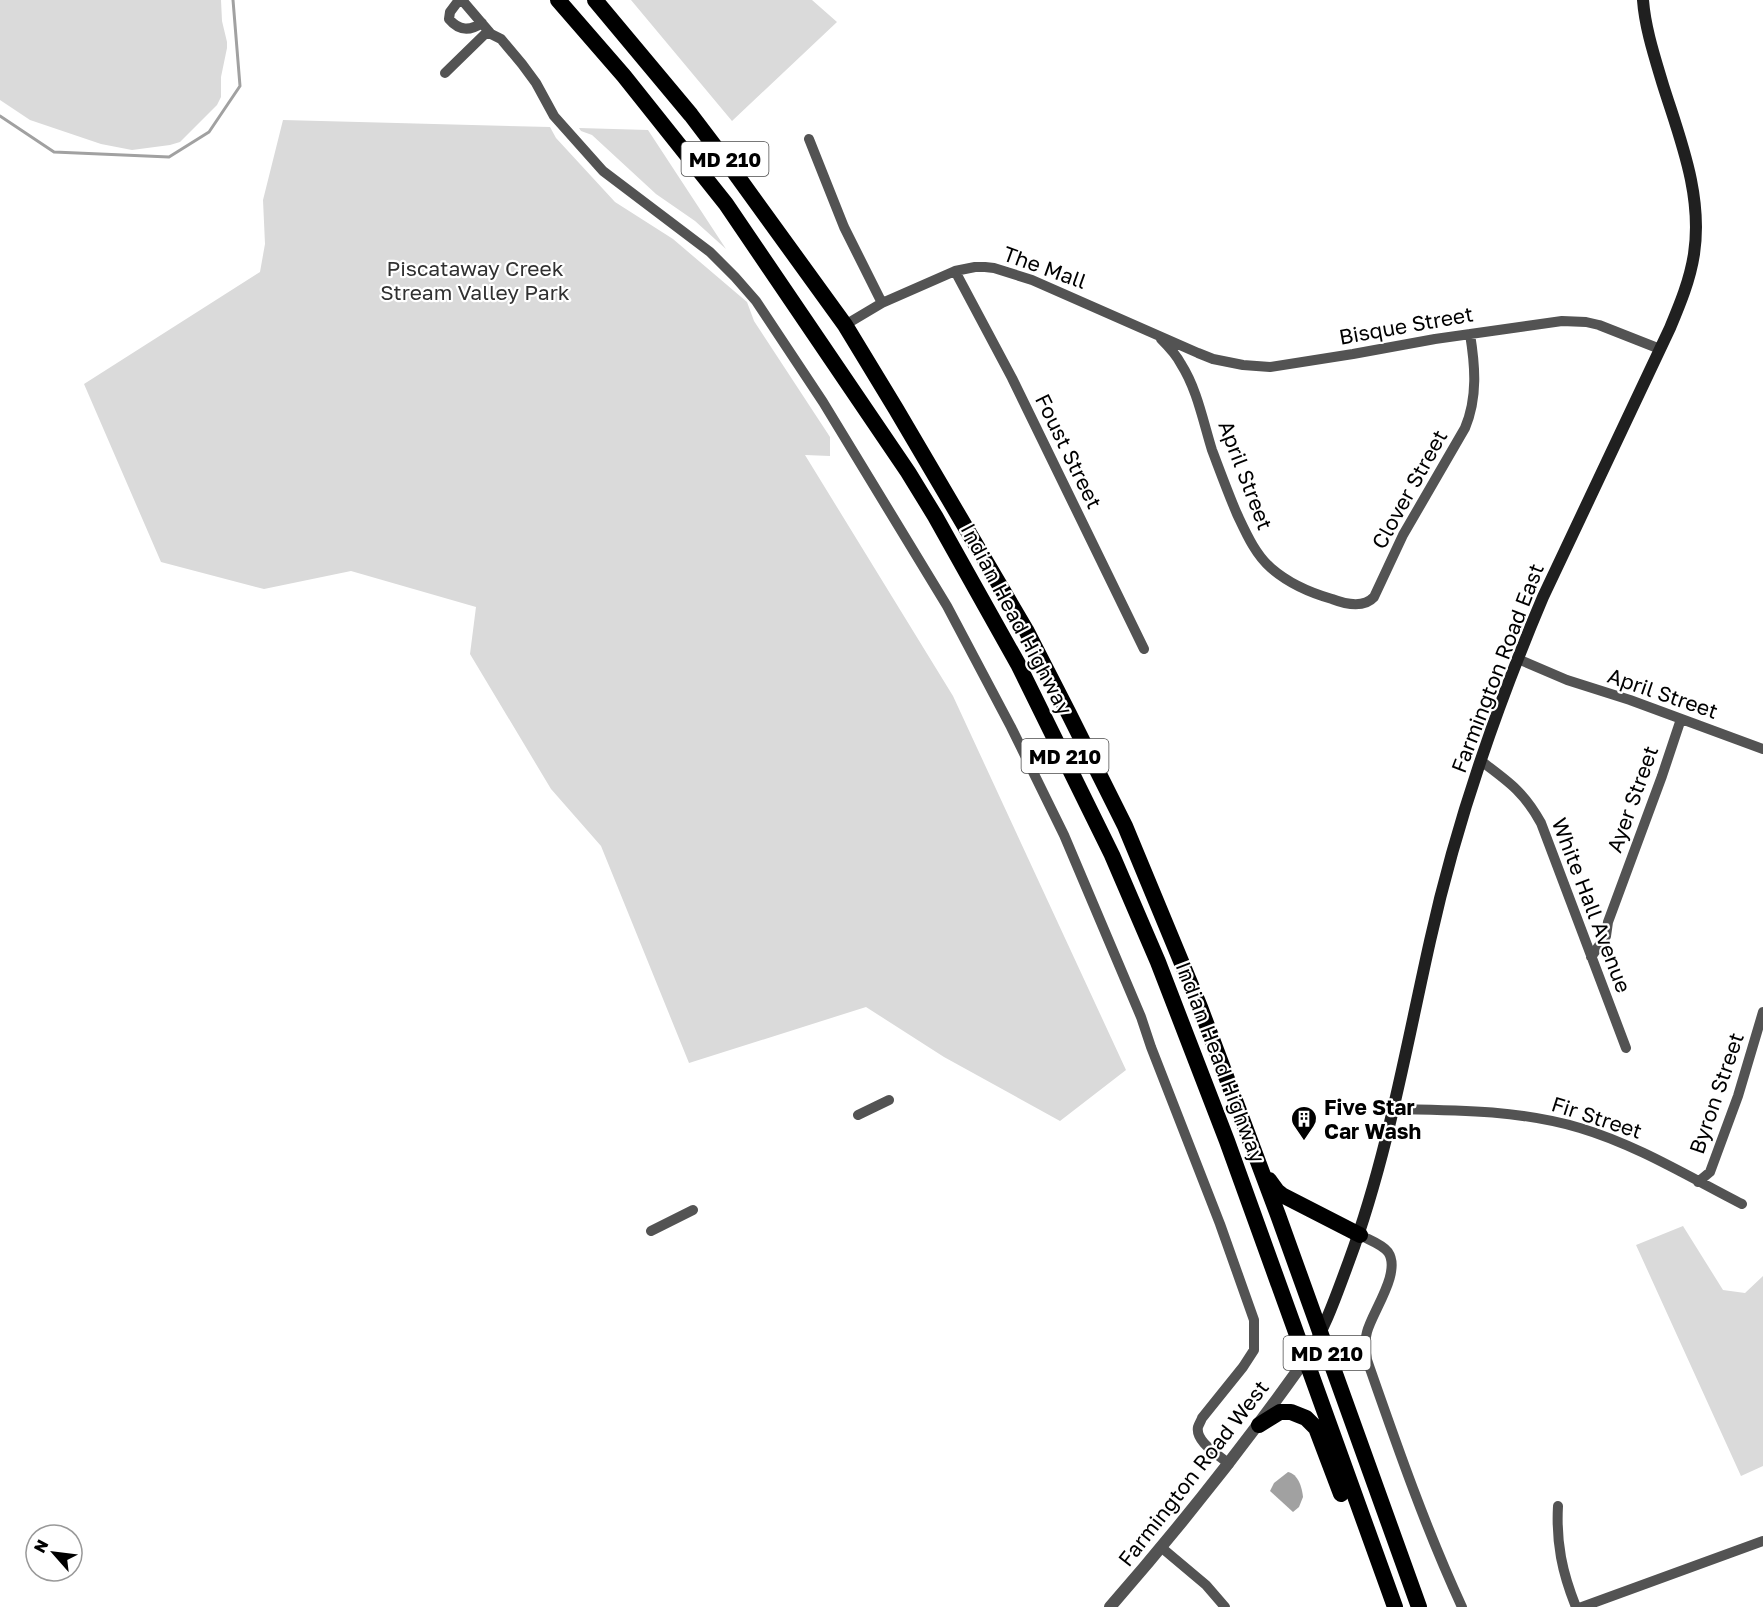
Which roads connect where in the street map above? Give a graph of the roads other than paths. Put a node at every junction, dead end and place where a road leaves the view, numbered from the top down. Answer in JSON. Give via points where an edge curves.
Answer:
{"nodes":[{"id":1,"x":461,"y":0,"type":"edge"},
{"id":2,"x":558,"y":0,"type":"edge"},
{"id":3,"x":595,"y":0,"type":"edge"},
{"id":4,"x":1643,"y":0,"type":"edge"},
{"id":5,"x":482,"y":24,"type":"junction"},
{"id":6,"x":491,"y":34,"type":"junction"},
{"id":7,"x":445,"y":73,"type":"dead end"},
{"id":8,"x":809,"y":139,"type":"dead end"},
{"id":9,"x":955,"y":271,"type":"junction"},
{"id":10,"x":882,"y":303,"type":"junction"},
{"id":11,"x":845,"y":325,"type":"junction"},
{"id":12,"x":1470,"y":334,"type":"junction"},
{"id":13,"x":1158,"y":335,"type":"junction"},
{"id":14,"x":1660,"y":349,"type":"junction"},
{"id":15,"x":1365,"y":604,"type":"joint"},
{"id":16,"x":1144,"y":649,"type":"dead end"},
{"id":17,"x":1518,"y":659,"type":"junction"},
{"id":18,"x":1681,"y":718,"type":"junction"},
{"id":19,"x":1763,"y":749,"type":"edge"},
{"id":20,"x":1481,"y":761,"type":"junction"},
{"id":21,"x":1591,"y":957,"type":"junction"},
{"id":22,"x":1763,"y":1012,"type":"edge"},
{"id":23,"x":1626,"y":1048,"type":"dead end"},
{"id":24,"x":889,"y":1100,"type":"dead end"},
{"id":25,"x":1393,"y":1109,"type":"junction"},
{"id":26,"x":858,"y":1115,"type":"dead end"},
{"id":27,"x":1245,"y":1129,"type":"junction"},
{"id":28,"x":1698,"y":1182,"type":"junction"},
{"id":29,"x":1742,"y":1204,"type":"dead end"},
{"id":30,"x":693,"y":1210,"type":"dead end"},
{"id":31,"x":651,"y":1230,"type":"dead end"},
{"id":32,"x":1360,"y":1235,"type":"junction"},
{"id":33,"x":1320,"y":1335,"type":"junction"},
{"id":34,"x":1305,"y":1360,"type":"junction"},
{"id":35,"x":1259,"y":1425,"type":"junction"},
{"id":36,"x":1229,"y":1464,"type":"junction"},
{"id":37,"x":1558,"y":1506,"type":"dead end"},
{"id":38,"x":1763,"y":1541,"type":"edge"},
{"id":39,"x":1162,"y":1548,"type":"junction"},
{"id":40,"x":1110,"y":1607,"type":"edge"},
{"id":41,"x":1225,"y":1607,"type":"edge"},
{"id":42,"x":1394,"y":1607,"type":"edge"},
{"id":43,"x":1419,"y":1607,"type":"edge"},
{"id":44,"x":1462,"y":1607,"type":"edge"},
{"id":45,"x":1576,"y":1607,"type":"edge"},
{"id":46,"x":1582,"y":1607,"type":"edge"}],
"edges":[{"from":1,"to":5,"type":"street"},
{"from":1,"to":5,"type":"street","via":[[450,12],[449,19],[454,25],[464,30]]},
{"from":2,"to":34,"type":"highway","name":"Indian Head Highway","number":"MD 210","via":[[726,204],[908,472],[986,604],[1073,772],[1158,962]]},
{"from":3,"to":11,"type":"highway","name":"Indian Head Highway","number":"MD 210","via":[[691,115]]},
{"from":4,"to":14,"type":"main road","name":"Farmington Road East","via":[[1652,46],[1683,145],[1695,217],[1690,275]]},
{"from":5,"to":6,"type":"street"},
{"from":6,"to":7,"type":"street","via":[[485,34]]},
{"from":6,"to":36,"type":"street","via":[[501,39],[522,64],[554,116],[603,171],[710,252],[756,301],[903,531],[1011,726],[1064,835],[1142,1017],[1254,1320],[1254,1350],[1198,1428],[1204,1443]]},
{"from":8,"to":10,"type":"street","via":[[844,227]]},
{"from":9,"to":10,"type":"street","name":"The Mall"},
{"from":9,"to":13,"type":"street","name":"The Mall","via":[[986,267],[1009,273]]},
{"from":9,"to":16,"type":"street","name":"Foust Street","via":[[1012,378]]},
{"from":10,"to":11,"type":"street","name":"The Mall"},
{"from":11,"to":27,"type":"highway","name":"Indian Head Highway","number":"MD 210","via":[[1026,630],[1125,826],[1200,1007]]},
{"from":12,"to":13,"type":"street","name":"Bisque Street","via":[[1270,366],[1243,366],[1213,359]]},
{"from":12,"to":14,"type":"street","name":"Bisque Street","via":[[1550,322],[1586,322]]},
{"from":12,"to":15,"type":"street","name":"Clover Street","via":[[1475,386],[1471,412],[1462,435],[1403,535],[1378,591]]},
{"from":13,"to":15,"type":"street","name":"April Street","via":[[1183,365],[1234,506],[1263,560],[1290,581],[1320,595],[1343,603]]},
{"from":14,"to":17,"type":"main road","name":"Farmington Road East","via":[[1543,597]]},
{"from":17,"to":18,"type":"street","name":"April Street","via":[[1566,680]]},
{"from":17,"to":20,"type":"main road","name":"Farmington Road East"},
{"from":18,"to":19,"type":"street","name":"April Street"},
{"from":18,"to":21,"type":"street","name":"Ayer Street","via":[[1606,936]]},
{"from":20,"to":21,"type":"street","name":"White Hall Avenue","via":[[1513,784],[1530,803],[1550,842]]},
{"from":20,"to":25,"type":"main road","name":"Farmington Road East","via":[[1444,882]]},
{"from":21,"to":23,"type":"street","name":"White Hall Avenue"},
{"from":22,"to":28,"type":"street","name":"Byron Street","via":[[1710,1172]]},
{"from":24,"to":26,"type":"street"},
{"from":25,"to":28,"type":"street","name":"Fir Street","via":[[1481,1111],[1564,1124],[1642,1151]]},
{"from":25,"to":32,"type":"main road","name":"Farmington Road East"},
{"from":27,"to":32,"type":"highway","via":[[1276,1191]]},
{"from":27,"to":33,"type":"highway","name":"Indian Head Highway","number":"MD 210"},
{"from":28,"to":29,"type":"street","name":"Fir Street"},
{"from":30,"to":31,"type":"street"},
{"from":32,"to":33,"type":"main road","name":"Farmington Road East"},
{"from":32,"to":44,"type":"street","via":[[1382,1247],[1392,1262],[1389,1280],[1367,1330],[1367,1360],[1434,1546]]},
{"from":33,"to":34,"type":"main road","name":"Farmington Road East"},
{"from":33,"to":43,"type":"highway","name":"Indian Head Highway","number":"MD 210"},
{"from":34,"to":35,"type":"street","name":"Farmington Road West"},
{"from":34,"to":42,"type":"highway","name":"Indian Head Highway","number":"MD 210"},
{"from":35,"to":36,"type":"street","name":"Farmington Road West"},
{"from":35,"to":42,"type":"highway","via":[[1280,1412],[1291,1412],[1306,1418],[1316,1428],[1362,1549]]},
{"from":36,"to":39,"type":"street","name":"Farmington Road West"},
{"from":37,"to":45,"type":"street","via":[[1562,1566]]},
{"from":38,"to":46,"type":"street"},
{"from":39,"to":40,"type":"street","name":"Farmington Road West"},
{"from":39,"to":41,"type":"street","via":[[1206,1585]]}]}
